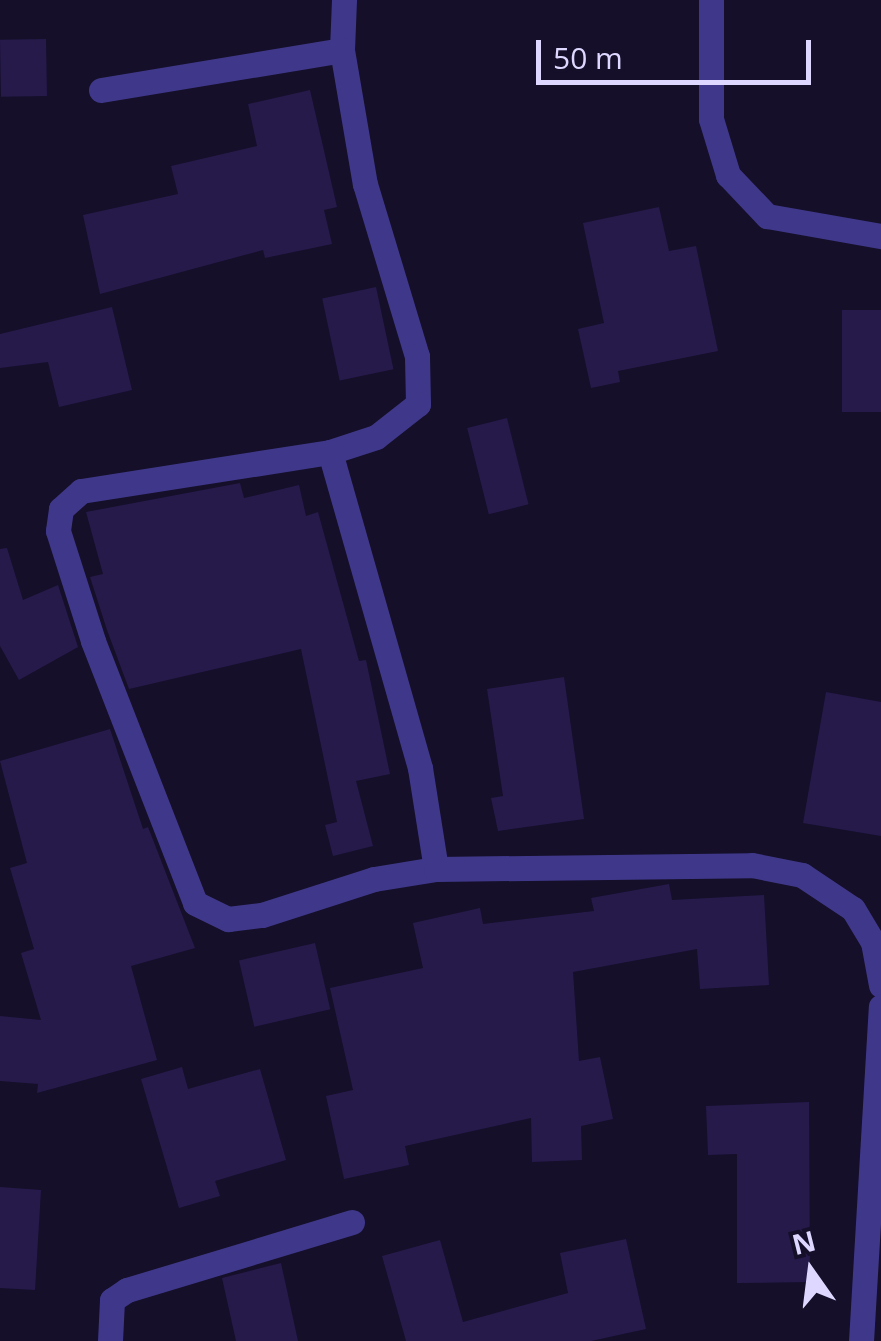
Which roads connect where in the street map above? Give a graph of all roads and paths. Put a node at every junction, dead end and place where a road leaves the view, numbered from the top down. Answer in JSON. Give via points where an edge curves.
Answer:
{"nodes":[{"id":1,"x":344,"y":0,"type":"edge"},
{"id":2,"x":711,"y":0,"type":"edge"},
{"id":3,"x":342,"y":50,"type":"junction"},
{"id":4,"x":102,"y":90,"type":"dead end"},
{"id":5,"x":881,"y":236,"type":"edge"},
{"id":6,"x":330,"y":452,"type":"junction"},
{"id":7,"x":436,"y":869,"type":"junction"},
{"id":8,"x":853,"y":909,"type":"junction"},
{"id":9,"x":881,"y":909,"type":"edge"},
{"id":10,"x":881,"y":985,"type":"edge"},
{"id":11,"x":881,"y":1007,"type":"edge"},
{"id":12,"x":352,"y":1222,"type":"dead end"},
{"id":13,"x":110,"y":1341,"type":"edge"},
{"id":14,"x":861,"y":1341,"type":"edge"}],
"edges":[{"from":1,"to":3,"type":"street"},
{"from":2,"to":5,"type":"street","via":[[710,119],[728,175],[766,216]]},
{"from":3,"to":4,"type":"street"},
{"from":3,"to":6,"type":"street","via":[[365,184],[417,356],[418,404],[376,437]]},
{"from":6,"to":7,"type":"street","via":[[420,768]]},
{"from":6,"to":7,"type":"street","via":[[80,490],[61,509],[58,531],[92,642],[195,903],[228,920]]},
{"from":7,"to":8,"type":"street","via":[[752,866],[802,875]]},
{"from":8,"to":9,"type":"street"},
{"from":8,"to":10,"type":"street","via":[[872,942]]},
{"from":11,"to":14,"type":"street"},
{"from":12,"to":13,"type":"street","via":[[127,1290],[112,1300]]}]}
